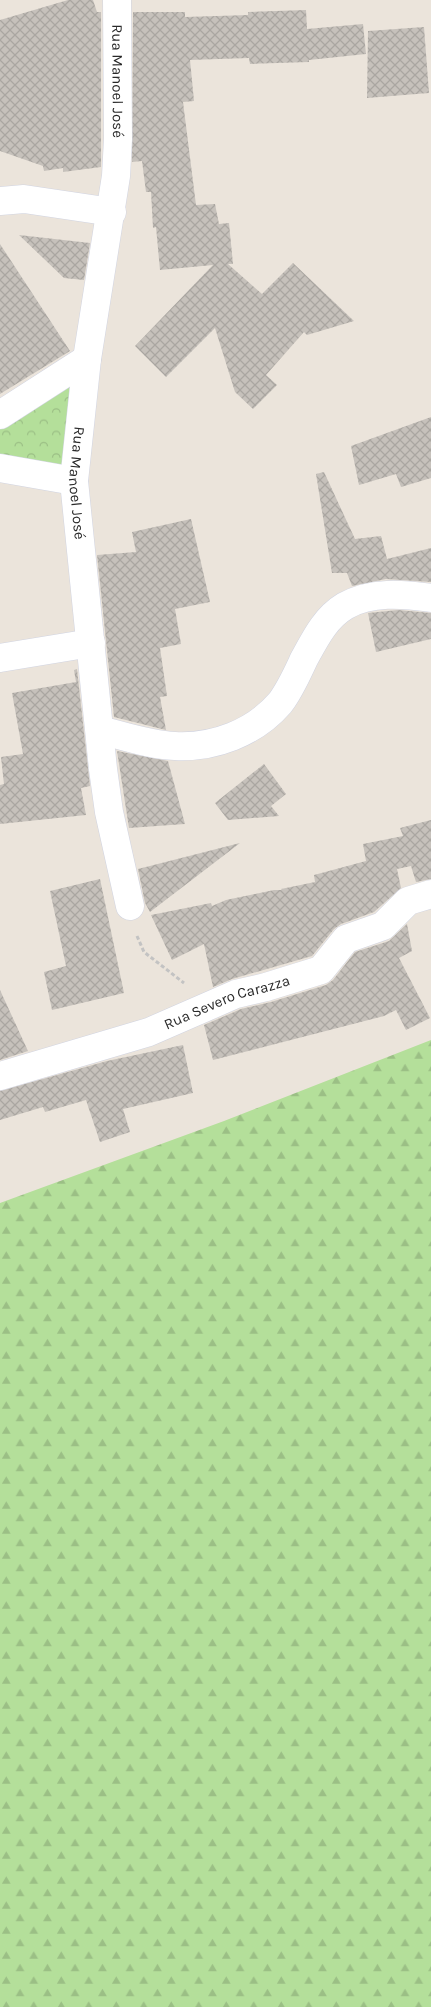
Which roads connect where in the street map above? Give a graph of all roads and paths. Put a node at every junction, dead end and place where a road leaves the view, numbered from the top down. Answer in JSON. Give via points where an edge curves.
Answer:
{"nodes":[{"id":1,"x":117,"y":0,"type":"edge"},
{"id":2,"x":0,"y":201,"type":"edge"},
{"id":3,"x":112,"y":212,"type":"junction"},
{"id":4,"x":86,"y":359,"type":"junction"},
{"id":5,"x":0,"y":415,"type":"edge"},
{"id":6,"x":0,"y":468,"type":"edge"},
{"id":7,"x":74,"y":481,"type":"junction"},
{"id":8,"x":431,"y":598,"type":"edge"},
{"id":9,"x":91,"y":643,"type":"junction"},
{"id":10,"x":0,"y":658,"type":"edge"},
{"id":11,"x":100,"y":730,"type":"junction"},
{"id":12,"x":431,"y":894,"type":"edge"},
{"id":13,"x":130,"y":906,"type":"joint"},
{"id":14,"x":209,"y":1004,"type":"junction"},
{"id":15,"x":0,"y":1076,"type":"edge"}],
"edges":[{"from":1,"to":3,"type":"street","name":"Rua Manoel José","via":[[118,139]]},
{"from":2,"to":3,"type":"street","via":[[24,199]]},
{"from":3,"to":4,"type":"street","name":"Rua Manoel José"},
{"from":4,"to":5,"type":"street"},
{"from":4,"to":7,"type":"street","name":"Rua Manoel José"},
{"from":6,"to":7,"type":"street"},
{"from":7,"to":9,"type":"street","name":"Rua Manoel José"},
{"from":8,"to":11,"type":"street","via":[[409,594],[380,595],[344,606],[318,633],[281,702],[252,728],[228,739],[174,746]]},
{"from":9,"to":10,"type":"street"},
{"from":9,"to":11,"type":"street","name":"Rua Manoel José"},
{"from":11,"to":13,"type":"street","name":"Rua Manoel José","via":[[109,812]]},
{"from":12,"to":14,"type":"street","name":"Rua Severo Carazza","via":[[408,901],[383,926],[346,939],[321,970]]},
{"from":13,"to":14,"type":"path","via":[[138,942],[144,952]]},
{"from":14,"to":15,"type":"street","name":"Rua Severo Carazza","via":[[149,1032]]}]}
